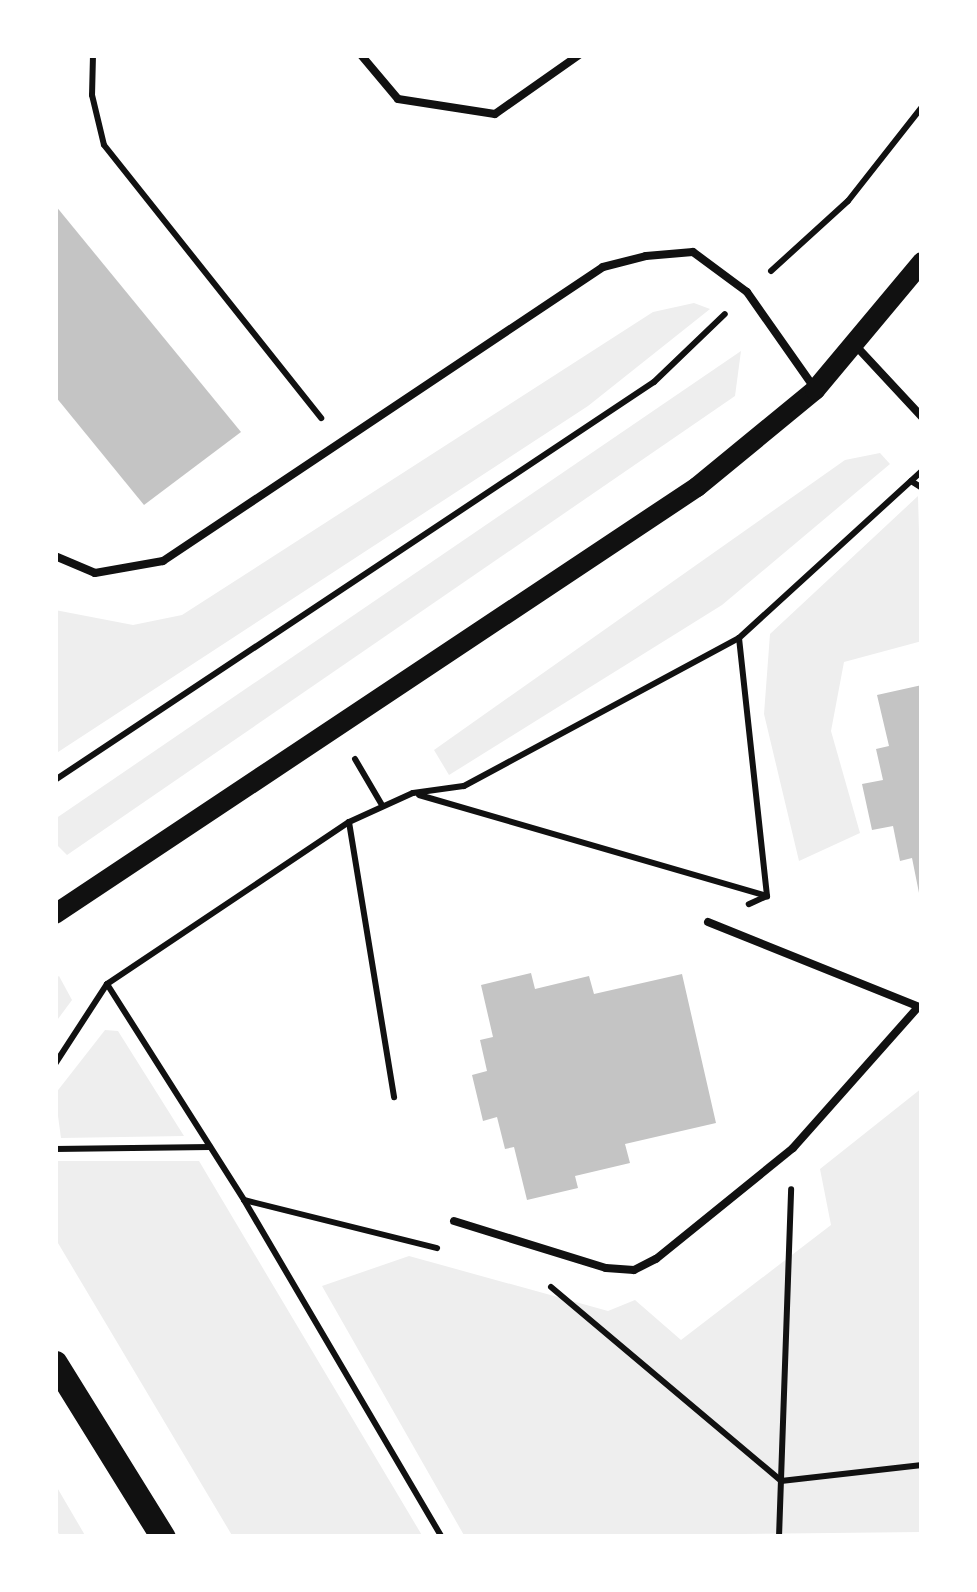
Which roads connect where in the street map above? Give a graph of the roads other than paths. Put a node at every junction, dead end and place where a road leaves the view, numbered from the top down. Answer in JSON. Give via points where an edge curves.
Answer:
{"nodes":[{"id":1,"x":361,"y":55,"type":"edge"},
{"id":2,"x":578,"y":55,"type":"edge"},
{"id":3,"x":922,"y":262,"type":"edge"},
{"id":4,"x":853,"y":342,"type":"junction"},
{"id":5,"x":815,"y":390,"type":"junction"},
{"id":6,"x":922,"y":416,"type":"edge"},
{"id":7,"x":55,"y":556,"type":"edge"},
{"id":8,"x":55,"y":914,"type":"edge"},
{"id":9,"x":708,"y":922,"type":"road end"},
{"id":10,"x":920,"y":1008,"type":"edge"},
{"id":11,"x":454,"y":1221,"type":"dead end"},
{"id":12,"x":55,"y":1363,"type":"edge"},
{"id":13,"x":163,"y":1537,"type":"edge"}],
"edges":[{"from":1,"to":2,"type":"lane","via":[[398,99],[495,114]]},
{"from":3,"to":4,"type":"main road"},
{"from":4,"to":5,"type":"main road"},
{"from":4,"to":6,"type":"lane"},
{"from":5,"to":7,"type":"lane","via":[[748,292],[692,252],[602,268],[163,561],[95,573]]},
{"from":5,"to":8,"type":"main road","via":[[697,487]]},
{"from":9,"to":10,"type":"lane"},
{"from":10,"to":11,"type":"lane","via":[[792,1148],[656,1260],[634,1270],[606,1268]]},
{"from":12,"to":13,"type":"main road"}]}
